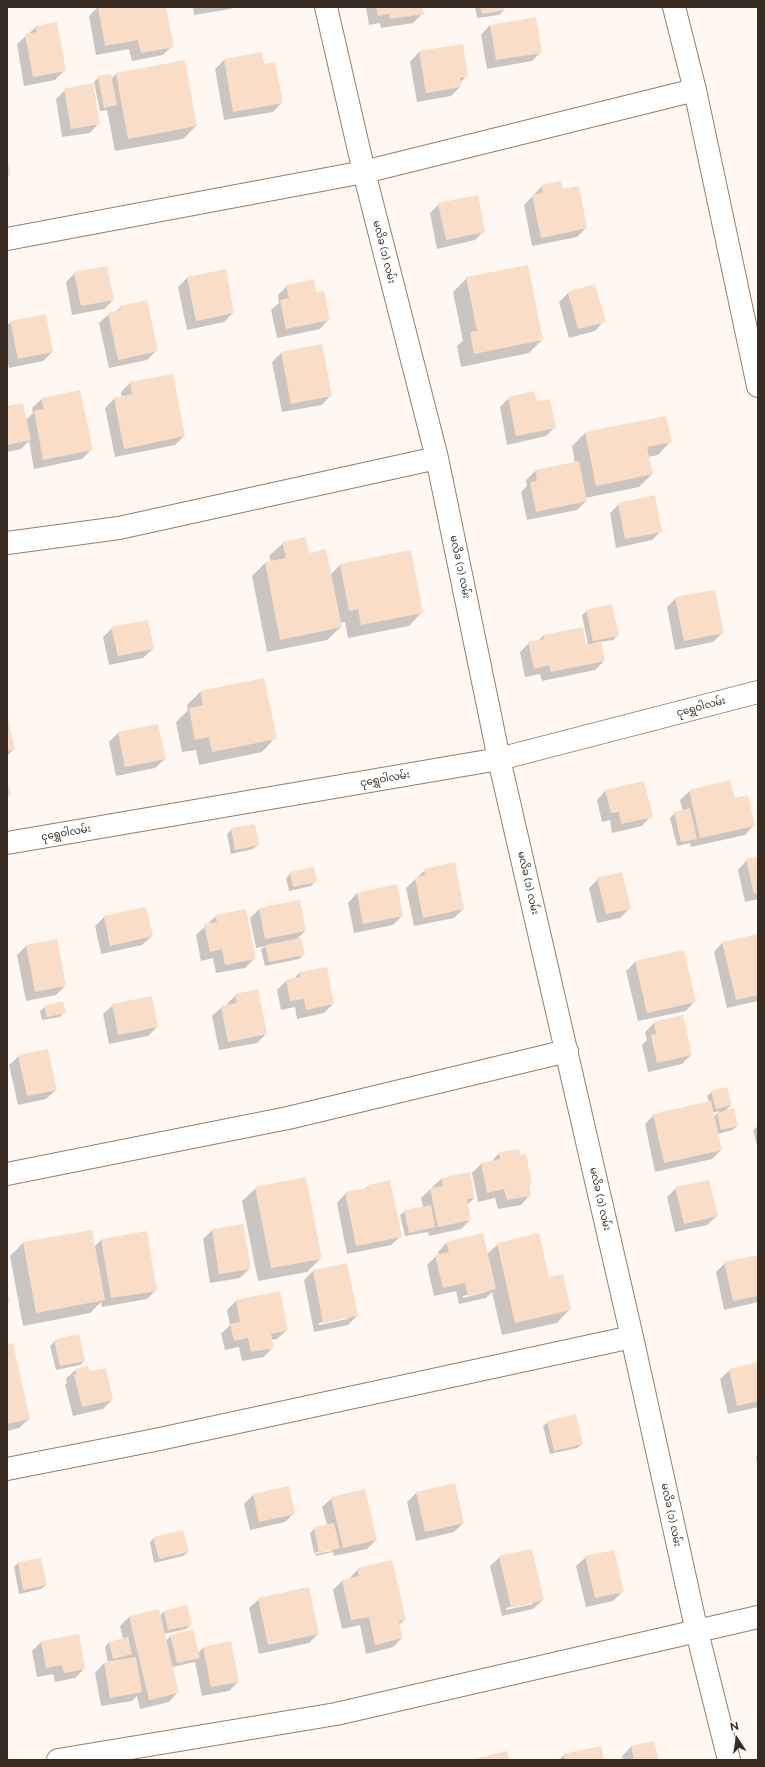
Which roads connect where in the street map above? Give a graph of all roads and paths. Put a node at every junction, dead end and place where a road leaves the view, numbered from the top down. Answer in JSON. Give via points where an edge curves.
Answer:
{"nodes":[{"id":1,"x":326,"y":7,"type":"edge"},
{"id":2,"x":674,"y":7,"type":"edge"},
{"id":3,"x":695,"y":90,"type":"junction"},
{"id":4,"x":364,"y":172,"type":"junction"},
{"id":5,"x":7,"y":239,"type":"edge"},
{"id":6,"x":758,"y":386,"type":"edge"},
{"id":7,"x":437,"y":458,"type":"junction"},
{"id":8,"x":7,"y":543,"type":"edge"},
{"id":9,"x":758,"y":692,"type":"edge"},
{"id":10,"x":499,"y":759,"type":"junction"},
{"id":11,"x":7,"y":843,"type":"edge"},
{"id":12,"x":567,"y":1051,"type":"junction"},
{"id":13,"x":7,"y":1174,"type":"edge"},
{"id":14,"x":632,"y":1337,"type":"junction"},
{"id":15,"x":7,"y":1469,"type":"edge"},
{"id":16,"x":758,"y":1617,"type":"edge"},
{"id":17,"x":697,"y":1632,"type":"junction"},
{"id":18,"x":58,"y":1760,"type":"edge"},
{"id":19,"x":729,"y":1760,"type":"edge"}],
"edges":[{"from":1,"to":4,"type":"street","name":"မလိခ (၁) လမ်း"},
{"from":2,"to":3,"type":"street"},
{"from":3,"to":4,"type":"street"},
{"from":3,"to":6,"type":"street"},
{"from":4,"to":5,"type":"street"},
{"from":4,"to":7,"type":"street","name":"မလိခ (၁) လမ်း"},
{"from":7,"to":8,"type":"street","via":[[119,528]]},
{"from":7,"to":10,"type":"street","name":"မလိခ (၁) လမ်း"},
{"from":9,"to":10,"type":"street","name":"ငုရွှေဝါလမ်း"},
{"from":10,"to":11,"type":"street","name":"ငုရွှေဝါလမ်း"},
{"from":10,"to":12,"type":"street","name":"မလိခ (၁) လမ်း"},
{"from":12,"to":13,"type":"street","via":[[288,1118]]},
{"from":12,"to":14,"type":"street","name":"မလိခ (၁) လမ်း"},
{"from":14,"to":15,"type":"street","via":[[155,1440]]},
{"from":14,"to":17,"type":"street","name":"မလိခ (၁) လမ်း"},
{"from":16,"to":17,"type":"street"},
{"from":17,"to":18,"type":"street","via":[[336,1714]]},
{"from":17,"to":19,"type":"street","name":"မလိခ (၁) လမ်း"}]}
